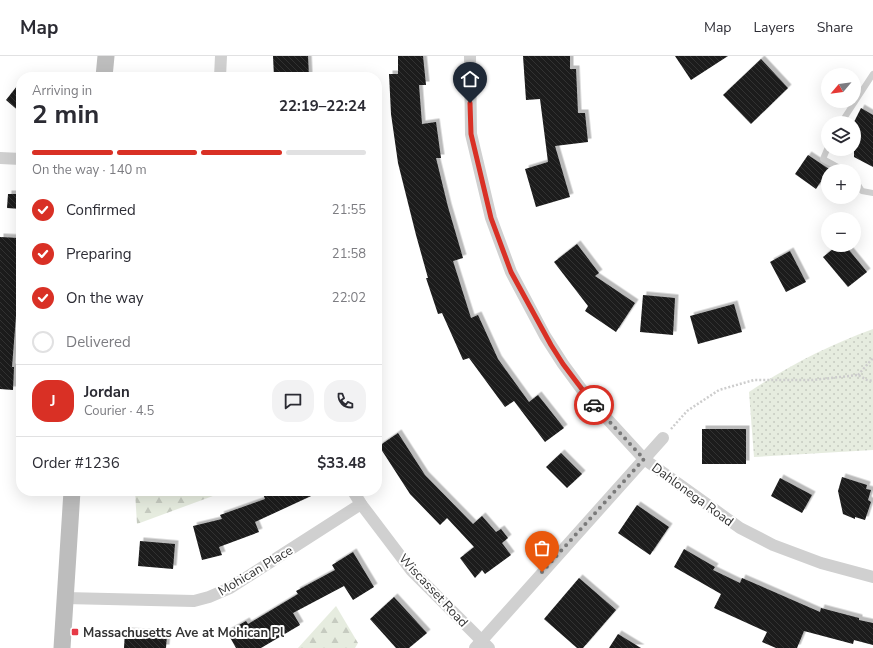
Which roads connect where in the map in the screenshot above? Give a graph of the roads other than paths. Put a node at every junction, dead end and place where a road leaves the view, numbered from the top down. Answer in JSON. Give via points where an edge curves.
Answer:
{"nodes":[{"id":1,"x":106,"y":56,"type":"edge"},
{"id":2,"x":221,"y":56,"type":"edge"},
{"id":3,"x":470,"y":56,"type":"edge"},
{"id":4,"x":104,"y":72,"type":"edge"},
{"id":5,"x":220,"y":72,"type":"edge"},
{"id":6,"x":873,"y":74,"type":"edge"},
{"id":7,"x":846,"y":116,"type":"edge"},
{"id":8,"x":824,"y":156,"type":"edge"},
{"id":9,"x":0,"y":158,"type":"edge"},
{"id":10,"x":16,"y":159,"type":"edge"},
{"id":11,"x":832,"y":164,"type":"edge"},
{"id":12,"x":861,"y":189,"type":"edge"},
{"id":13,"x":873,"y":193,"type":"edge"},
{"id":14,"x":663,"y":438,"type":"road end"},
{"id":15,"x":644,"y":459,"type":"junction"},
{"id":16,"x":72,"y":496,"type":"edge"},
{"id":17,"x":356,"y":496,"type":"edge"},
{"id":18,"x":361,"y":504,"type":"junction"},
{"id":19,"x":873,"y":577,"type":"edge"},
{"id":20,"x":65,"y":598,"type":"junction"},
{"id":21,"x":481,"y":645,"type":"edge"},
{"id":22,"x":62,"y":648,"type":"edge"}],
"edges":[{"from":1,"to":4,"type":"main road"},
{"from":2,"to":5,"type":"street"},
{"from":3,"to":15,"type":"street","name":"Dahlonega Road","via":[[471,134],[491,218],[511,272],[563,364],[588,398]]},
{"from":6,"to":7,"type":"lane"},
{"from":8,"to":11,"type":"lane","via":[[823,159]]},
{"from":9,"to":10,"type":"street"},
{"from":12,"to":13,"type":"lane"},
{"from":14,"to":15,"type":"street"},
{"from":15,"to":19,"type":"street","name":"Dahlonega Road","via":[[747,532],[821,563]]},
{"from":15,"to":21,"type":"street"},
{"from":16,"to":20,"type":"main road"},
{"from":17,"to":18,"type":"street","name":"Wiscasset Road"},
{"from":18,"to":20,"type":"street","name":"Mohican Place","via":[[230,588],[209,597],[194,601]]},
{"from":18,"to":21,"type":"street","name":"Wiscasset Road","via":[[411,570]]},
{"from":20,"to":22,"type":"main road"}]}
